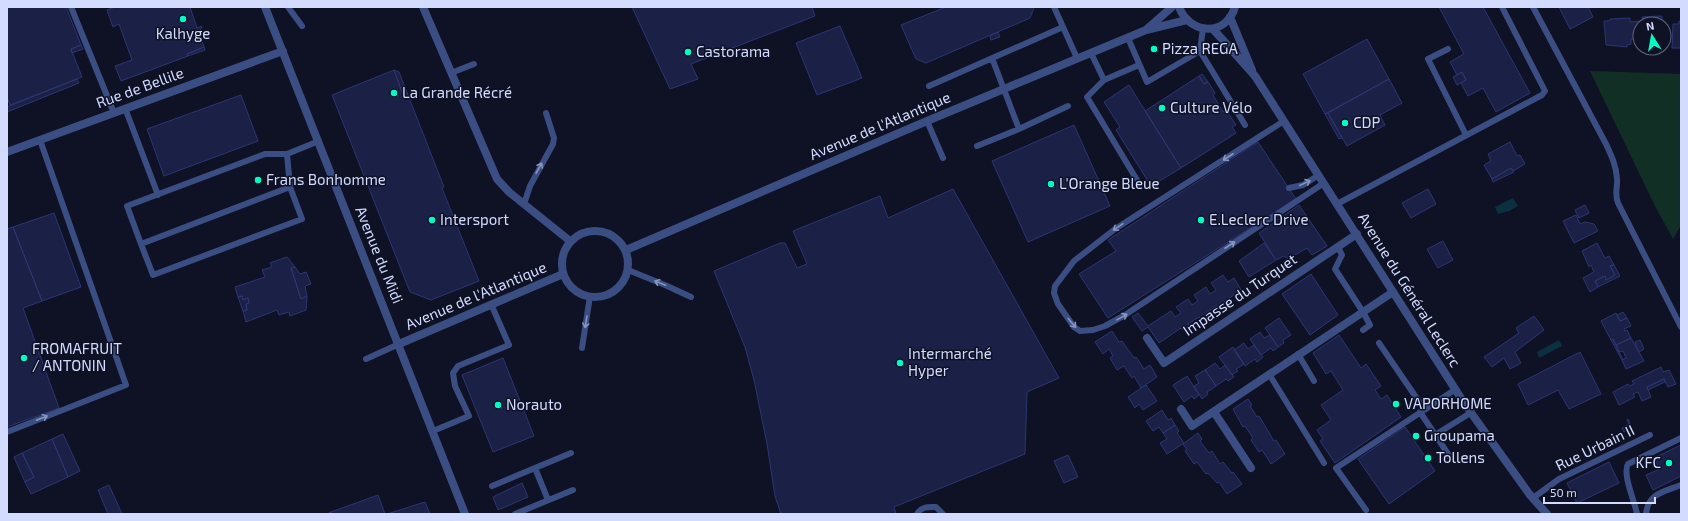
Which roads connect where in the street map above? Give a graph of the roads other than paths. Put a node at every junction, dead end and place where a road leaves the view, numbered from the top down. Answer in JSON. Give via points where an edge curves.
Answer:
{"nodes":[{"id":1,"x":71,"y":7,"type":"edge"},
{"id":2,"x":265,"y":7,"type":"edge"},
{"id":3,"x":288,"y":7,"type":"edge"},
{"id":4,"x":423,"y":7,"type":"edge"},
{"id":5,"x":1054,"y":7,"type":"edge"},
{"id":6,"x":1172,"y":7,"type":"edge"},
{"id":7,"x":1179,"y":7,"type":"edge"},
{"id":8,"x":1235,"y":7,"type":"edge"},
{"id":9,"x":1502,"y":7,"type":"edge"},
{"id":10,"x":1532,"y":7,"type":"edge"},
{"id":11,"x":1230,"y":17,"type":"junction"},
{"id":12,"x":1187,"y":20,"type":"junction"},
{"id":13,"x":302,"y":26,"type":"dead end"},
{"id":14,"x":1063,"y":27,"type":"junction"},
{"id":15,"x":1204,"y":28,"type":"junction"},
{"id":16,"x":1214,"y":29,"type":"junction"},
{"id":17,"x":1146,"y":30,"type":"junction"},
{"id":18,"x":1128,"y":38,"type":"junction"},
{"id":19,"x":1448,"y":49,"type":"dead end"},
{"id":20,"x":283,"y":51,"type":"junction"},
{"id":21,"x":1200,"y":51,"type":"junction"},
{"id":22,"x":1092,"y":53,"type":"junction"},
{"id":23,"x":992,"y":58,"type":"junction"},
{"id":24,"x":1077,"y":58,"type":"junction"},
{"id":25,"x":474,"y":64,"type":"dead end"},
{"id":26,"x":1139,"y":64,"type":"junction"},
{"id":27,"x":451,"y":73,"type":"junction"},
{"id":28,"x":1255,"y":76,"type":"junction"},
{"id":29,"x":1104,"y":80,"type":"junction"},
{"id":30,"x":929,"y":86,"type":"dead end"},
{"id":31,"x":1005,"y":89,"type":"junction"},
{"id":32,"x":1068,"y":106,"type":"dead end"},
{"id":33,"x":125,"y":108,"type":"junction"},
{"id":34,"x":114,"y":113,"type":"junction"},
{"id":35,"x":546,"y":113,"type":"dead end"},
{"id":36,"x":927,"y":121,"type":"junction"},
{"id":37,"x":1284,"y":121,"type":"junction"},
{"id":38,"x":1245,"y":125,"type":"dead end"},
{"id":39,"x":1019,"y":129,"type":"junction"},
{"id":40,"x":1466,"y":135,"type":"junction"},
{"id":41,"x":40,"y":140,"type":"junction"},
{"id":42,"x":319,"y":141,"type":"junction"},
{"id":43,"x":977,"y":146,"type":"dead end"},
{"id":44,"x":7,"y":152,"type":"edge"},
{"id":45,"x":287,"y":154,"type":"junction"},
{"id":46,"x":943,"y":158,"type":"dead end"},
{"id":47,"x":1319,"y":175,"type":"junction"},
{"id":48,"x":1324,"y":183,"type":"junction"},
{"id":49,"x":1140,"y":185,"type":"dead end"},
{"id":50,"x":290,"y":187,"type":"junction"},
{"id":51,"x":1289,"y":188,"type":"dead end"},
{"id":52,"x":158,"y":194,"type":"junction"},
{"id":53,"x":524,"y":204,"type":"junction"},
{"id":54,"x":1337,"y":204,"type":"junction"},
{"id":55,"x":1357,"y":234,"type":"junction"},
{"id":56,"x":570,"y":241,"type":"junction"},
{"id":57,"x":141,"y":244,"type":"junction"},
{"id":58,"x":1338,"y":247,"type":"junction"},
{"id":59,"x":626,"y":250,"type":"junction"},
{"id":60,"x":628,"y":270,"type":"junction"},
{"id":61,"x":563,"y":274,"type":"junction"},
{"id":62,"x":1393,"y":292,"type":"junction"},
{"id":63,"x":590,"y":296,"type":"junction"},
{"id":64,"x":691,"y":297,"type":"dead end"},
{"id":65,"x":491,"y":304,"type":"junction"},
{"id":66,"x":1364,"y":312,"type":"junction"},
{"id":67,"x":1681,"y":327,"type":"edge"},
{"id":68,"x":1363,"y":330,"type":"dead end"},
{"id":69,"x":1147,"y":338,"type":"dead end"},
{"id":70,"x":1379,"y":343,"type":"dead end"},
{"id":71,"x":399,"y":344,"type":"junction"},
{"id":72,"x":582,"y":348,"type":"dead end"},
{"id":73,"x":1298,"y":354,"type":"junction"},
{"id":74,"x":366,"y":359,"type":"dead end"},
{"id":75,"x":1269,"y":374,"type":"junction"},
{"id":76,"x":1314,"y":381,"type":"dead end"},
{"id":77,"x":1456,"y":389,"type":"junction"},
{"id":78,"x":1181,"y":409,"type":"dead end"},
{"id":79,"x":1422,"y":411,"type":"junction"},
{"id":80,"x":1214,"y":412,"type":"junction"},
{"id":81,"x":1472,"y":412,"type":"junction"},
{"id":82,"x":433,"y":431,"type":"junction"},
{"id":83,"x":7,"y":432,"type":"edge"},
{"id":84,"x":1435,"y":435,"type":"junction"},
{"id":85,"x":1650,"y":435,"type":"dead end"},
{"id":86,"x":1681,"y":438,"type":"edge"},
{"id":87,"x":571,"y":453,"type":"dead end"},
{"id":88,"x":1450,"y":457,"type":"dead end"},
{"id":89,"x":1324,"y":463,"type":"dead end"},
{"id":90,"x":535,"y":468,"type":"junction"},
{"id":91,"x":1251,"y":468,"type":"dead end"},
{"id":92,"x":1681,"y":485,"type":"edge"},
{"id":93,"x":492,"y":486,"type":"dead end"},
{"id":94,"x":573,"y":490,"type":"dead end"},
{"id":95,"x":1533,"y":498,"type":"junction"},
{"id":96,"x":548,"y":500,"type":"junction"},
{"id":97,"x":1366,"y":510,"type":"dead end"},
{"id":98,"x":465,"y":514,"type":"edge"},
{"id":99,"x":515,"y":514,"type":"edge"},
{"id":100,"x":917,"y":514,"type":"edge"},
{"id":101,"x":943,"y":514,"type":"edge"},
{"id":102,"x":1547,"y":514,"type":"edge"},
{"id":103,"x":1637,"y":514,"type":"edge"},
{"id":104,"x":1646,"y":514,"type":"edge"}],
"edges":[{"from":1,"to":34,"type":"lane"},
{"from":2,"to":20,"type":"street","name":"Avenue du Midi"},
{"from":3,"to":13,"type":"lane"},
{"from":4,"to":27,"type":"street"},
{"from":5,"to":14,"type":"lane"},
{"from":6,"to":17,"type":"street","name":"Avenue de l'Atlantique"},
{"from":7,"to":12,"type":"street"},
{"from":8,"to":11,"type":"street"},
{"from":9,"to":40,"type":"lane","via":[[1545,91],[1542,95]]},
{"from":10,"to":67,"type":"lane","via":[[1606,144],[1615,165],[1618,203]]},
{"from":11,"to":16,"type":"street"},
{"from":11,"to":28,"type":"street","name":"Avenue du Général Leclerc"},
{"from":12,"to":15,"type":"street"},
{"from":12,"to":17,"type":"street","name":"Avenue de l'Atlantique"},
{"from":14,"to":23,"type":"lane"},
{"from":14,"to":24,"type":"lane"},
{"from":15,"to":16,"type":"street"},
{"from":15,"to":21,"type":"lane"},
{"from":16,"to":28,"type":"street","name":"Avenue du Général Leclerc"},
{"from":17,"to":18,"type":"street","name":"Avenue de l'Atlantique"},
{"from":18,"to":22,"type":"street","name":"Avenue de l'Atlantique"},
{"from":18,"to":26,"type":"lane"},
{"from":19,"to":40,"type":"lane","via":[[1428,59]]},
{"from":20,"to":33,"type":"street","name":"Rue de Bellile"},
{"from":20,"to":42,"type":"street","name":"Avenue du Midi"},
{"from":21,"to":26,"type":"lane","via":[[1147,82]]},
{"from":21,"to":38,"type":"lane"},
{"from":22,"to":24,"type":"street","name":"Avenue de l'Atlantique"},
{"from":22,"to":29,"type":"lane"},
{"from":23,"to":30,"type":"lane"},
{"from":23,"to":31,"type":"lane"},
{"from":24,"to":31,"type":"street","name":"Avenue de l'Atlantique"},
{"from":25,"to":27,"type":"lane"},
{"from":26,"to":29,"type":"lane"},
{"from":27,"to":53,"type":"street","via":[[497,179]]},
{"from":28,"to":37,"type":"street","name":"Avenue du Général Leclerc"},
{"from":29,"to":49,"type":"lane","via":[[1087,97]]},
{"from":31,"to":36,"type":"street","name":"Avenue de l'Atlantique"},
{"from":31,"to":39,"type":"lane"},
{"from":32,"to":39,"type":"lane"},
{"from":33,"to":34,"type":"street","name":"Rue de Bellile"},
{"from":33,"to":52,"type":"lane"},
{"from":34,"to":41,"type":"street","name":"Rue de Bellile"},
{"from":53,"to":35,"type":"lane","one_way":true,"via":[[530,186],[553,144],[554,138]]},
{"from":36,"to":46,"type":"lane"},
{"from":36,"to":59,"type":"street","name":"Avenue de l'Atlantique"},
{"from":37,"to":47,"type":"street","name":"Avenue du Général Leclerc"},
{"from":37,"to":48,"type":"lane","one_way":true,"via":[[1115,229],[1074,261],[1055,286],[1058,304],[1074,327],[1080,331],[1093,330],[1125,315]]},
{"from":39,"to":43,"type":"lane"},
{"from":40,"to":54,"type":"lane"},
{"from":41,"to":44,"type":"street","name":"Rue de Bellile"},
{"from":83,"to":41,"type":"lane","one_way":true,"via":[[126,385]]},
{"from":42,"to":45,"type":"lane"},
{"from":42,"to":71,"type":"street","name":"Avenue du Midi"},
{"from":45,"to":50,"type":"lane"},
{"from":45,"to":52,"type":"lane","via":[[266,154]]},
{"from":47,"to":48,"type":"street","name":"Avenue du Général Leclerc"},
{"from":51,"to":47,"type":"lane","one_way":true,"via":[[1302,185]]},
{"from":48,"to":54,"type":"street","name":"Avenue du Général Leclerc"},
{"from":50,"to":57,"type":"lane"},
{"from":50,"to":57,"type":"lane","via":[[302,219],[153,275]]},
{"from":52,"to":57,"type":"lane","via":[[127,206]]},
{"from":53,"to":56,"type":"street"},
{"from":54,"to":55,"type":"street","name":"Avenue du Général Leclerc"},
{"from":55,"to":58,"type":"street","name":"Impasse du Turquet"},
{"from":55,"to":62,"type":"street","name":"Avenue du Général Leclerc"},
{"from":56,"to":59,"type":"street","via":[[584,232],[600,230],[616,237]]},
{"from":56,"to":61,"type":"street","via":[[562,257]]},
{"from":58,"to":66,"type":"lane","via":[[1342,255],[1335,269]]},
{"from":58,"to":69,"type":"street","name":"Impasse du Turquet","via":[[1164,363]]},
{"from":59,"to":60,"type":"street"},
{"from":60,"to":63,"type":"street","via":[[625,280],[610,294]]},
{"from":64,"to":60,"type":"lane","one_way":true},
{"from":61,"to":63,"type":"street","via":[[574,289]]},
{"from":61,"to":65,"type":"street","name":"Avenue de l'Atlantique"},
{"from":62,"to":66,"type":"street"},
{"from":62,"to":77,"type":"street","name":"Avenue du Général Leclerc"},
{"from":63,"to":72,"type":"lane","one_way":true},
{"from":65,"to":71,"type":"street","name":"Avenue de l'Atlantique"},
{"from":65,"to":82,"type":"lane","via":[[509,345],[455,368],[455,386],[469,416]]},
{"from":66,"to":68,"type":"lane","via":[[1370,324]]},
{"from":66,"to":73,"type":"street"},
{"from":70,"to":79,"type":"lane"},
{"from":71,"to":74,"type":"lane"},
{"from":71,"to":82,"type":"street","name":"Avenue du Midi"},
{"from":73,"to":75,"type":"street"},
{"from":73,"to":76,"type":"lane"},
{"from":75,"to":80,"type":"street"},
{"from":75,"to":89,"type":"lane"},
{"from":77,"to":79,"type":"lane"},
{"from":77,"to":81,"type":"street","name":"Avenue du Général Leclerc"},
{"from":78,"to":80,"type":"street","via":[[1192,426]]},
{"from":79,"to":84,"type":"lane"},
{"from":79,"to":97,"type":"lane","via":[[1336,468]]},
{"from":80,"to":91,"type":"street"},
{"from":81,"to":84,"type":"lane"},
{"from":81,"to":95,"type":"street","name":"Avenue du Général Leclerc"},
{"from":82,"to":98,"type":"street","name":"Avenue du Midi"},
{"from":84,"to":88,"type":"lane"},
{"from":85,"to":95,"type":"lane","name":"Rue Urbain II","via":[[1559,479]]},
{"from":86,"to":103,"type":"lane","via":[[1628,464],[1627,477]]},
{"from":87,"to":90,"type":"lane"},
{"from":90,"to":93,"type":"lane"},
{"from":90,"to":96,"type":"lane"},
{"from":92,"to":104,"type":"lane","via":[[1652,498],[1647,505]]},
{"from":94,"to":96,"type":"lane"},
{"from":95,"to":102,"type":"street","name":"Avenue du Général Leclerc"},
{"from":96,"to":99,"type":"lane"},
{"from":100,"to":101,"type":"lane","via":[[927,507],[936,507]]}]}
